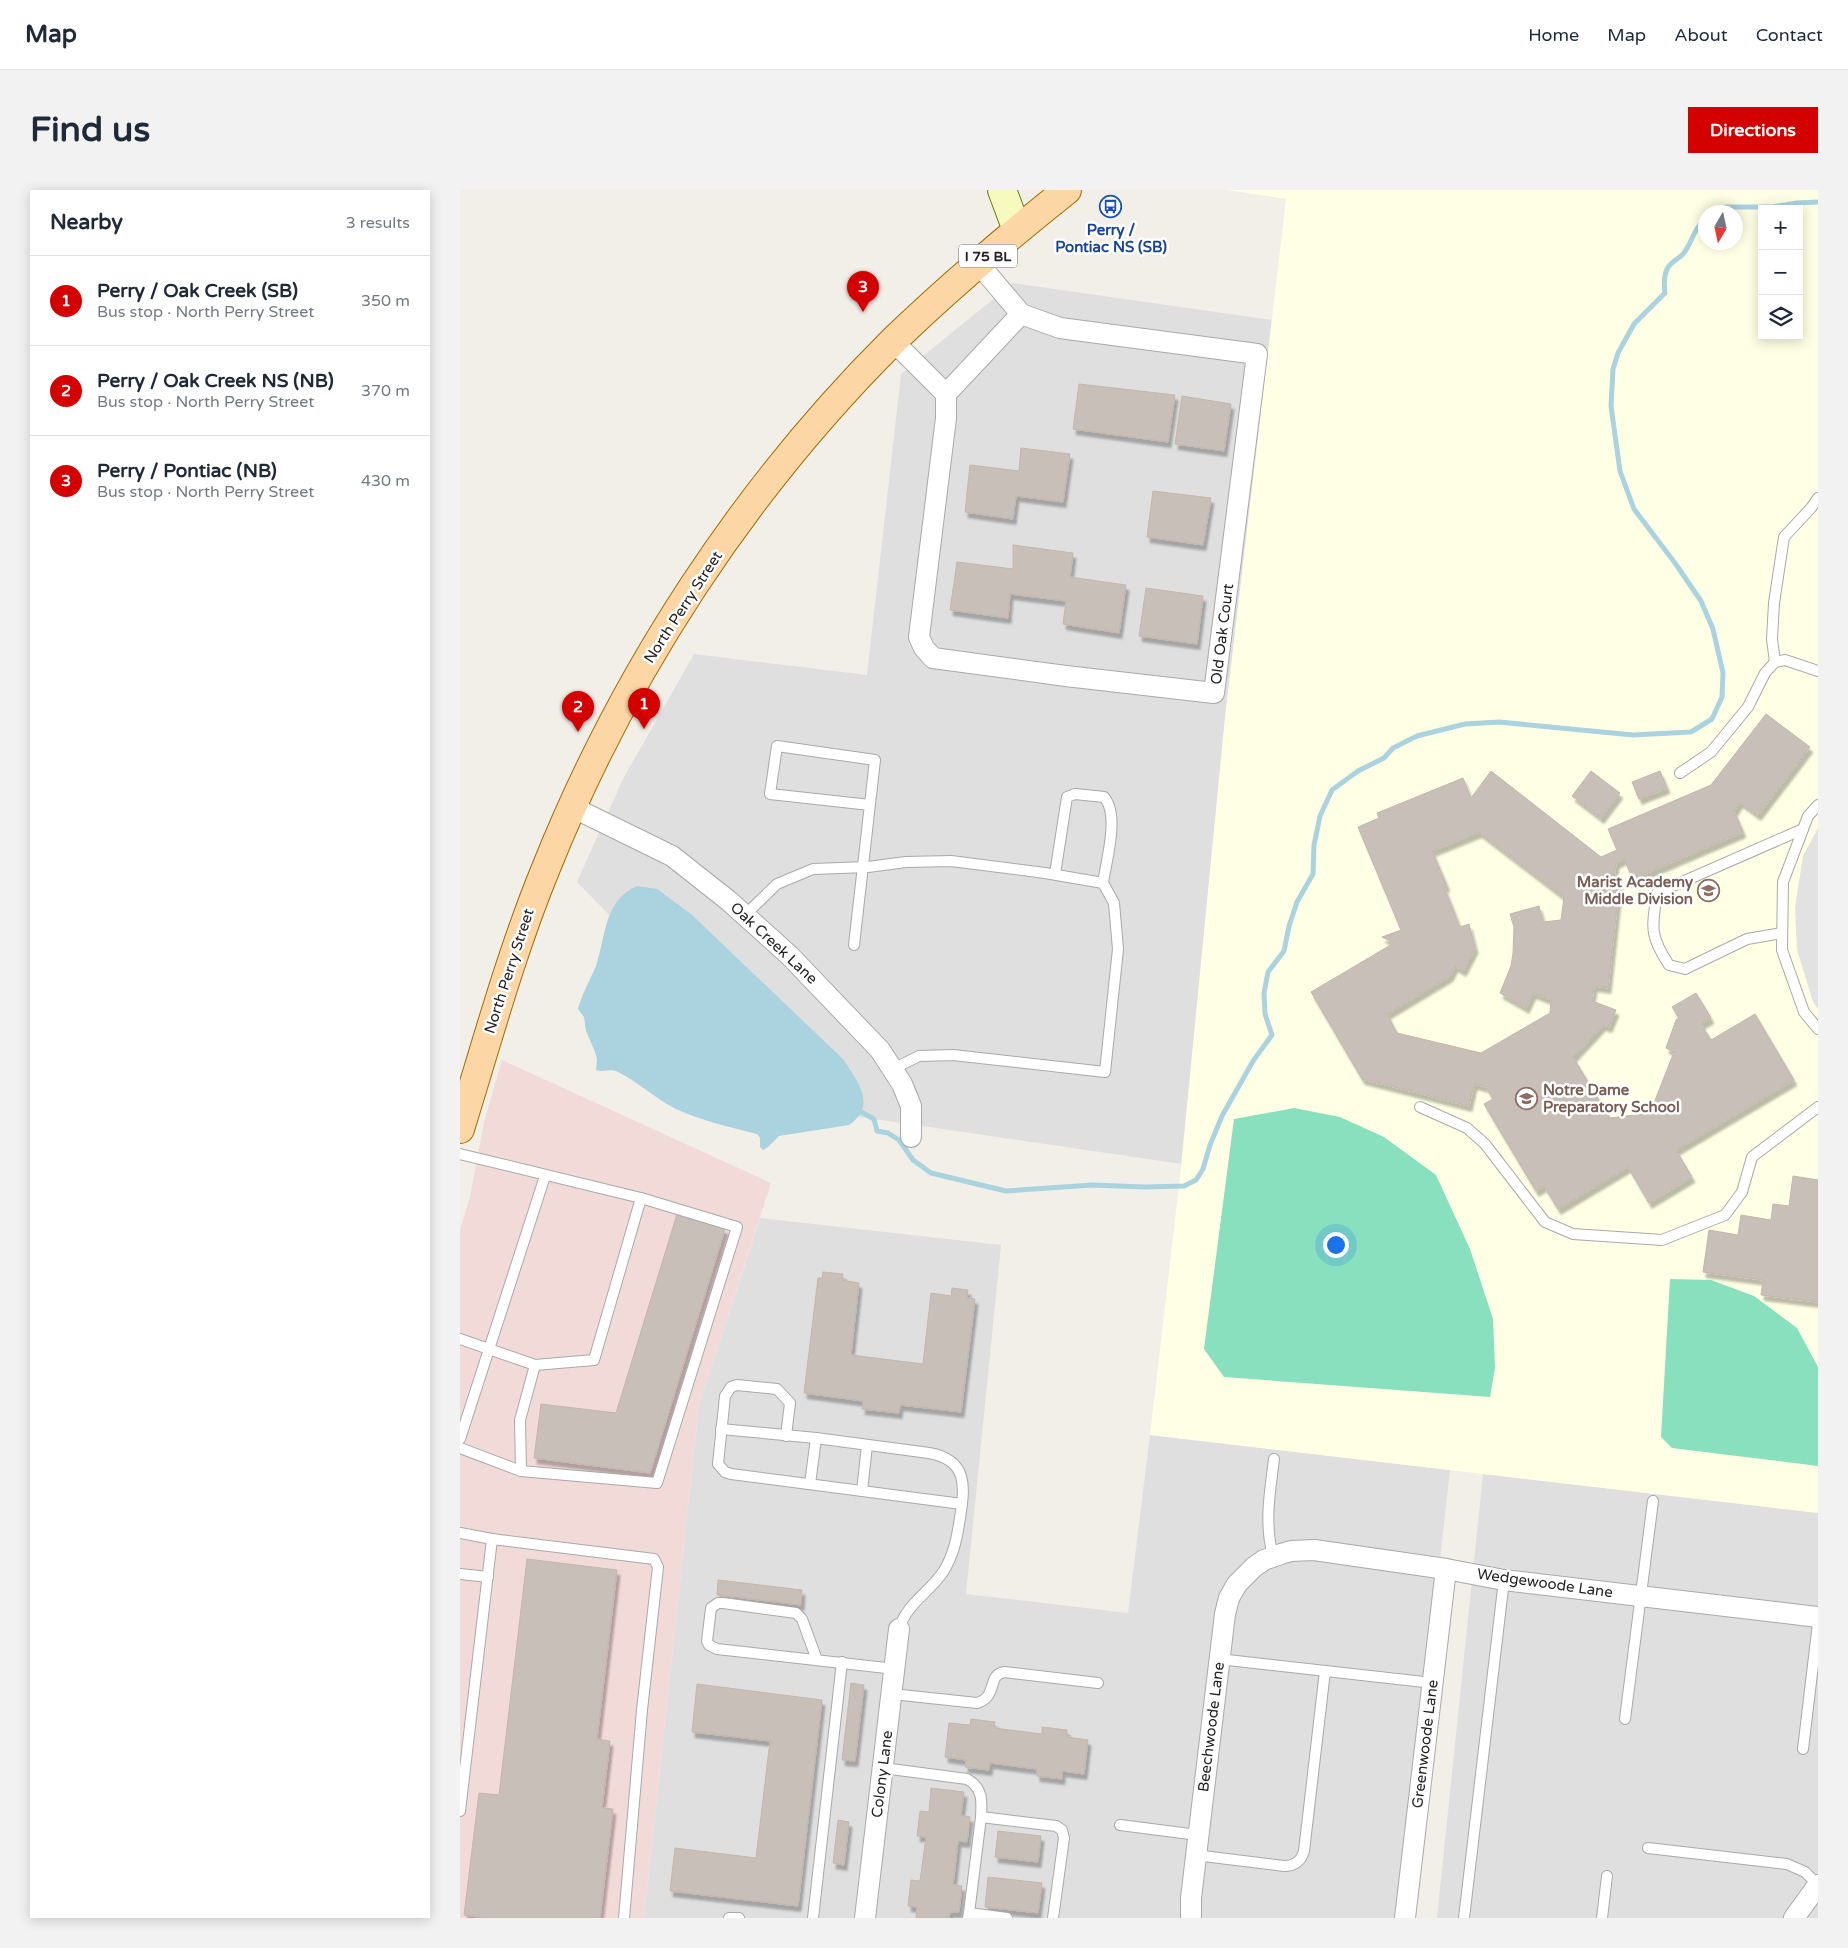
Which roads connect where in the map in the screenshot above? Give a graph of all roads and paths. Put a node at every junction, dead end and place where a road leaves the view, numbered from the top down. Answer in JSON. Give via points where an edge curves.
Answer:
{"nodes":[{"id":1,"x":1002,"y":190,"type":"edge"},
{"id":2,"x":1068,"y":190,"type":"edge"},
{"id":3,"x":1017,"y":230,"type":"junction"},
{"id":4,"x":979,"y":264,"type":"junction"},
{"id":5,"x":1021,"y":314,"type":"junction"},
{"id":6,"x":893,"y":341,"type":"junction"},
{"id":7,"x":946,"y":394,"type":"junction"},
{"id":8,"x":1818,"y":498,"type":"edge"},
{"id":9,"x":1775,"y":662,"type":"junction"},
{"id":10,"x":1818,"y":671,"type":"edge"},
{"id":11,"x":1680,"y":773,"type":"dead end"},
{"id":12,"x":870,"y":805,"type":"junction"},
{"id":13,"x":1818,"y":805,"type":"edge"},
{"id":14,"x":572,"y":807,"type":"junction"},
{"id":15,"x":1803,"y":829,"type":"junction"},
{"id":16,"x":864,"y":867,"type":"junction"},
{"id":17,"x":1055,"y":874,"type":"junction"},
{"id":18,"x":1103,"y":884,"type":"junction"},
{"id":19,"x":745,"y":915,"type":"junction"},
{"id":20,"x":1782,"y":932,"type":"junction"},
{"id":21,"x":854,"y":945,"type":"dead end"},
{"id":22,"x":1818,"y":1029,"type":"edge"},
{"id":23,"x":893,"y":1069,"type":"junction"},
{"id":24,"x":1420,"y":1107,"type":"dead end"},
{"id":25,"x":1818,"y":1107,"type":"edge"},
{"id":26,"x":460,"y":1130,"type":"edge"},
{"id":27,"x":911,"y":1137,"type":"dead end"},
{"id":28,"x":460,"y":1154,"type":"edge"},
{"id":29,"x":544,"y":1176,"type":"junction"},
{"id":30,"x":641,"y":1198,"type":"junction"},
{"id":31,"x":460,"y":1339,"type":"edge"},
{"id":32,"x":489,"y":1349,"type":"junction"},
{"id":33,"x":535,"y":1365,"type":"junction"},
{"id":34,"x":721,"y":1428,"type":"junction"},
{"id":35,"x":786,"y":1436,"type":"junction"},
{"id":36,"x":816,"y":1438,"type":"junction"},
{"id":37,"x":460,"y":1439,"type":"edge"},
{"id":38,"x":868,"y":1444,"type":"junction"},
{"id":39,"x":460,"y":1448,"type":"edge"},
{"id":40,"x":1274,"y":1459,"type":"dead end"},
{"id":41,"x":521,"y":1471,"type":"junction"},
{"id":42,"x":810,"y":1484,"type":"junction"},
{"id":43,"x":862,"y":1491,"type":"junction"},
{"id":44,"x":1653,"y":1501,"type":"dead end"},
{"id":45,"x":962,"y":1504,"type":"junction"},
{"id":46,"x":460,"y":1533,"type":"edge"},
{"id":47,"x":492,"y":1539,"type":"junction"},
{"id":48,"x":1273,"y":1556,"type":"junction"},
{"id":49,"x":1446,"y":1569,"type":"junction"},
{"id":50,"x":460,"y":1574,"type":"edge"},
{"id":51,"x":488,"y":1577,"type":"junction"},
{"id":52,"x":1504,"y":1580,"type":"junction"},
{"id":53,"x":1641,"y":1596,"type":"junction"},
{"id":54,"x":1818,"y":1617,"type":"edge"},
{"id":55,"x":1818,"y":1623,"type":"edge"},
{"id":56,"x":900,"y":1629,"type":"joint"},
{"id":57,"x":1219,"y":1659,"type":"junction"},
{"id":58,"x":817,"y":1660,"type":"junction"},
{"id":59,"x":842,"y":1662,"type":"junction"},
{"id":60,"x":895,"y":1669,"type":"junction"},
{"id":61,"x":1325,"y":1671,"type":"junction"},
{"id":62,"x":1098,"y":1683,"type":"dead end"},
{"id":63,"x":1432,"y":1683,"type":"junction"},
{"id":64,"x":892,"y":1694,"type":"junction"},
{"id":65,"x":1625,"y":1719,"type":"dead end"},
{"id":66,"x":1803,"y":1749,"type":"dead end"},
{"id":67,"x":883,"y":1768,"type":"junction"},
{"id":68,"x":460,"y":1811,"type":"edge"},
{"id":69,"x":981,"y":1817,"type":"junction"},
{"id":70,"x":1120,"y":1825,"type":"dead end"},
{"id":71,"x":1197,"y":1845,"type":"junction"},
{"id":72,"x":1648,"y":1848,"type":"dead end"},
{"id":73,"x":1607,"y":1876,"type":"dead end"},
{"id":74,"x":1818,"y":1885,"type":"edge"},
{"id":75,"x":968,"y":1916,"type":"edge"},
{"id":76,"x":624,"y":1918,"type":"edge"},
{"id":77,"x":729,"y":1918,"type":"edge"},
{"id":78,"x":739,"y":1918,"type":"edge"},
{"id":79,"x":813,"y":1918,"type":"edge"},
{"id":80,"x":865,"y":1918,"type":"edge"},
{"id":81,"x":1006,"y":1918,"type":"edge"},
{"id":82,"x":1053,"y":1918,"type":"edge"},
{"id":83,"x":1191,"y":1918,"type":"edge"},
{"id":84,"x":1405,"y":1918,"type":"edge"},
{"id":85,"x":1464,"y":1918,"type":"edge"},
{"id":86,"x":1602,"y":1918,"type":"edge"},
{"id":87,"x":1794,"y":1918,"type":"edge"}],
"edges":[{"from":1,"to":3,"type":"street"},
{"from":2,"to":3,"type":"main road","name":"North Perry Street","number":"I 75 BL"},
{"from":3,"to":4,"type":"main road","name":"North Perry Street","number":"I 75 BL"},
{"from":4,"to":5,"type":"street"},
{"from":4,"to":6,"type":"main road","name":"North Perry Street","number":"I 75 BL"},
{"from":5,"to":7,"type":"street"},
{"from":5,"to":7,"type":"street","name":"Old Oak Court","via":[[1060,328],[1258,354],[1214,693],[933,658],[924,648],[919,637],[946,418]]},
{"from":6,"to":7,"type":"street"},
{"from":6,"to":14,"type":"main road","name":"North Perry Street","number":"I 75 BL","via":[[798,446],[718,552],[651,655]]},
{"from":8,"to":9,"type":"lane","via":[[1784,537],[1774,603],[1772,638]]},
{"from":9,"to":10,"type":"lane","via":[[1784,660]]},
{"from":9,"to":11,"type":"lane","via":[[1765,673],[1748,707],[1711,752]]},
{"from":12,"to":12,"type":"lane","via":[[875,760],[777,746],[770,794]]},
{"from":12,"to":16,"type":"lane"},
{"from":13,"to":15,"type":"lane","via":[[1808,816]]},
{"from":14,"to":19,"type":"street","name":"Oak Creek Lane","via":[[672,856]]},
{"from":14,"to":26,"type":"main road","name":"North Perry Street","number":"I 75 BL","via":[[516,947]]},
{"from":15,"to":20,"type":"lane","via":[[1783,882]]},
{"from":15,"to":20,"type":"lane","via":[[1657,893],[1652,927],[1657,947],[1669,965],[1686,968],[1747,939]]},
{"from":16,"to":17,"type":"lane","via":[[951,861]]},
{"from":16,"to":19,"type":"lane","via":[[814,869],[776,884]]},
{"from":16,"to":21,"type":"lane"},
{"from":17,"to":18,"type":"lane"},
{"from":17,"to":18,"type":"lane","via":[[1067,798],[1075,794],[1104,797],[1109,803],[1112,822]]},
{"from":18,"to":23,"type":"lane","via":[[1114,903],[1118,950],[1105,1072],[953,1055],[919,1056]]},
{"from":19,"to":23,"type":"street","name":"Oak Creek Lane","via":[[790,956],[873,1042]]},
{"from":20,"to":22,"type":"lane","via":[[1782,950],[1804,1012]]},
{"from":23,"to":27,"type":"street","name":"Oak Creek Lane","via":[[911,1106]]},
{"from":24,"to":25,"type":"lane","via":[[1467,1128],[1485,1144],[1545,1222],[1573,1234],[1662,1240],[1725,1216],[1742,1192],[1752,1157]]},
{"from":28,"to":29,"type":"lane"},
{"from":29,"to":30,"type":"lane"},
{"from":29,"to":32,"type":"lane"},
{"from":30,"to":33,"type":"lane","via":[[594,1360]]},
{"from":30,"to":41,"type":"lane","via":[[737,1227],[657,1483]]},
{"from":31,"to":32,"type":"lane"},
{"from":32,"to":33,"type":"lane"},
{"from":32,"to":37,"type":"lane"},
{"from":33,"to":41,"type":"lane","via":[[520,1420]]},
{"from":34,"to":35,"type":"lane"},
{"from":34,"to":35,"type":"lane","via":[[727,1391],[737,1385],[777,1389],[790,1403]]},
{"from":34,"to":42,"type":"lane","via":[[718,1464],[725,1472]]},
{"from":35,"to":36,"type":"lane"},
{"from":36,"to":38,"type":"lane"},
{"from":36,"to":42,"type":"lane"},
{"from":38,"to":43,"type":"lane"},
{"from":38,"to":45,"type":"lane","via":[[944,1456],[961,1475],[964,1486]]},
{"from":39,"to":41,"type":"lane"},
{"from":40,"to":48,"type":"lane","via":[[1267,1526]]},
{"from":42,"to":43,"type":"lane"},
{"from":43,"to":45,"type":"lane"},
{"from":44,"to":53,"type":"lane"},
{"from":45,"to":56,"type":"lane","via":[[957,1539],[949,1561],[938,1578],[907,1610]]},
{"from":46,"to":47,"type":"lane"},
{"from":47,"to":51,"type":"lane"},
{"from":47,"to":76,"type":"lane","via":[[654,1559],[658,1567]]},
{"from":48,"to":49,"type":"street","name":"Wedgewoode Lane","via":[[1314,1550]]},
{"from":48,"to":57,"type":"street","name":"Beechwoode Lane","via":[[1245,1575],[1231,1593]]},
{"from":49,"to":52,"type":"street","name":"Wedgewoode Lane"},
{"from":49,"to":63,"type":"street","name":"Greenwoode Lane"},
{"from":50,"to":51,"type":"lane"},
{"from":51,"to":68,"type":"lane"},
{"from":52,"to":53,"type":"street","name":"Wedgewoode Lane"},
{"from":52,"to":85,"type":"lane"},
{"from":53,"to":54,"type":"street","name":"Wedgewoode Lane"},
{"from":53,"to":65,"type":"lane"},
{"from":55,"to":66,"type":"lane"},
{"from":56,"to":60,"type":"street","name":"Colony Lane"},
{"from":57,"to":61,"type":"lane"},
{"from":57,"to":71,"type":"street","name":"Beechwoode Lane"},
{"from":58,"to":58,"type":"lane","via":[[713,1648],[707,1641],[711,1608],[723,1603],[796,1613],[802,1619]]},
{"from":58,"to":59,"type":"lane"},
{"from":59,"to":60,"type":"lane"},
{"from":59,"to":79,"type":"lane"},
{"from":60,"to":64,"type":"street","name":"Colony Lane"},
{"from":61,"to":63,"type":"lane"},
{"from":61,"to":71,"type":"lane","via":[[1302,1858],[1295,1864],[1284,1866]]},
{"from":62,"to":64,"type":"lane","via":[[1000,1672],[994,1678],[987,1698],[978,1703]]},
{"from":63,"to":84,"type":"street","name":"Greenwoode Lane"},
{"from":64,"to":67,"type":"street","name":"Colony Lane"},
{"from":67,"to":69,"type":"lane","via":[[967,1779],[981,1794]]},
{"from":67,"to":80,"type":"street","name":"Colony Lane"},
{"from":69,"to":75,"type":"lane"},
{"from":69,"to":82,"type":"lane","via":[[1056,1826],[1062,1830],[1064,1838]]},
{"from":70,"to":71,"type":"lane"},
{"from":71,"to":83,"type":"street","name":"Beechwoode Lane"},
{"from":72,"to":74,"type":"lane","via":[[1787,1864],[1805,1872]]},
{"from":73,"to":86,"type":"lane"},
{"from":74,"to":87,"type":"street"},
{"from":75,"to":81,"type":"lane"},
{"from":77,"to":78,"type":"lane"}]}
